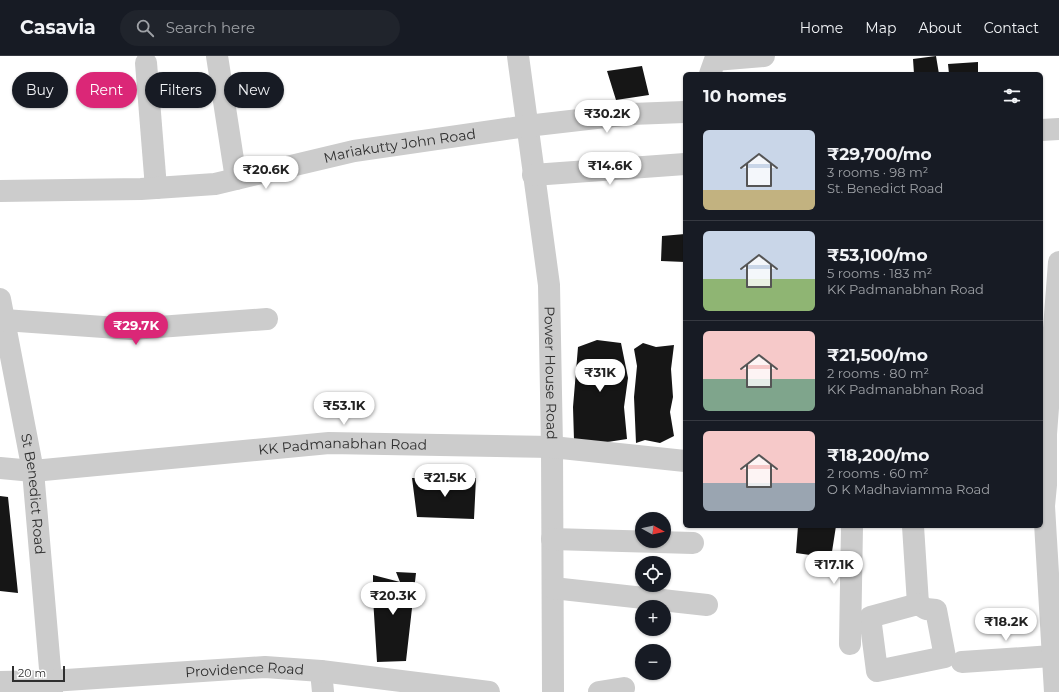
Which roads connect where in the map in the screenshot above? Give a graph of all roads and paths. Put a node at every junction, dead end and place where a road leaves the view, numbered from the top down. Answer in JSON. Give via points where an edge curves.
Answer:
{"nodes":[{"id":1,"x":217,"y":56,"type":"edge"},
{"id":2,"x":518,"y":56,"type":"edge"},
{"id":3,"x":764,"y":56,"type":"edge"},
{"id":4,"x":146,"y":63,"type":"dead end"},
{"id":5,"x":711,"y":72,"type":"edge"},
{"id":6,"x":683,"y":112,"type":"edge"},
{"id":7,"x":527,"y":126,"type":"junction"},
{"id":8,"x":1059,"y":129,"type":"edge"},
{"id":9,"x":1043,"y":130,"type":"edge"},
{"id":10,"x":683,"y":164,"type":"edge"},
{"id":11,"x":534,"y":175,"type":"junction"},
{"id":12,"x":236,"y":179,"type":"junction"},
{"id":13,"x":156,"y":188,"type":"junction"},
{"id":14,"x":0,"y":191,"type":"edge"},
{"id":15,"x":1059,"y":262,"type":"edge"},
{"id":16,"x":0,"y":299,"type":"edge"},
{"id":17,"x":267,"y":319,"type":"dead end"},
{"id":18,"x":4,"y":320,"type":"junction"},
{"id":19,"x":552,"y":447,"type":"junction"},
{"id":20,"x":683,"y":461,"type":"edge"},
{"id":21,"x":0,"y":468,"type":"edge"},
{"id":22,"x":33,"y":471,"type":"junction"},
{"id":23,"x":1048,"y":491,"type":"edge"},
{"id":24,"x":852,"y":528,"type":"edge"},
{"id":25,"x":913,"y":528,"type":"edge"},
{"id":26,"x":552,"y":539,"type":"junction"},
{"id":27,"x":694,"y":543,"type":"dead end"},
{"id":28,"x":553,"y":588,"type":"junction"},
{"id":29,"x":1055,"y":602,"type":"edge"},
{"id":30,"x":918,"y":604,"type":"dead end"},
{"id":31,"x":707,"y":605,"type":"dead end"},
{"id":32,"x":850,"y":644,"type":"dead end"},
{"id":33,"x":1055,"y":660,"type":"edge"},
{"id":34,"x":962,"y":662,"type":"dead end"},
{"id":35,"x":0,"y":682,"type":"edge"},
{"id":36,"x":322,"y":682,"type":"edge"},
{"id":37,"x":51,"y":686,"type":"edge"},
{"id":38,"x":624,"y":688,"type":"dead end"},
{"id":39,"x":489,"y":692,"type":"edge"},
{"id":40,"x":553,"y":692,"type":"edge"},
{"id":41,"x":599,"y":692,"type":"edge"},
{"id":42,"x":1055,"y":692,"type":"edge"}],
"edges":[{"from":1,"to":12,"type":"street"},
{"from":2,"to":7,"type":"street","name":"Power House Road"},
{"from":3,"to":5,"type":"street","via":[[715,60]]},
{"from":4,"to":13,"type":"street"},
{"from":6,"to":7,"type":"street","name":"Mariakutty John Road","via":[[631,114]]},
{"from":7,"to":11,"type":"street","name":"Power House Road"},
{"from":7,"to":12,"type":"street","name":"Mariakutty John Road","via":[[354,151]]},
{"from":8,"to":9,"type":"street"},
{"from":10,"to":11,"type":"street"},
{"from":11,"to":19,"type":"street","name":"Power House Road","via":[[548,285]]},
{"from":12,"to":13,"type":"street","name":"Mariakutty John Road","via":[[215,184]]},
{"from":13,"to":14,"type":"street","name":"Mariakutty John Road"},
{"from":15,"to":23,"type":"street","via":[[1046,434]]},
{"from":16,"to":18,"type":"street","name":"St Benedict Road"},
{"from":17,"to":18,"type":"street","via":[[132,329]]},
{"from":18,"to":22,"type":"street","name":"St Benedict Road"},
{"from":19,"to":20,"type":"street","name":"KK Padmanabhan Road"},
{"from":19,"to":22,"type":"street","name":"KK Padmanabhan Road","via":[[329,443]]},
{"from":19,"to":26,"type":"street","name":"Power House Road"},
{"from":21,"to":22,"type":"street","name":"KK Padmanabhan Road"},
{"from":22,"to":37,"type":"street","name":"St Benedict Road"},
{"from":23,"to":29,"type":"street"},
{"from":24,"to":32,"type":"street"},
{"from":25,"to":30,"type":"street"},
{"from":26,"to":27,"type":"street"},
{"from":26,"to":28,"type":"street","name":"Power House Road"},
{"from":28,"to":31,"type":"street"},
{"from":28,"to":40,"type":"street","name":"Power House Road"},
{"from":29,"to":33,"type":"street"},
{"from":33,"to":34,"type":"street"},
{"from":33,"to":42,"type":"street"},
{"from":35,"to":37,"type":"street","name":"Providence Road"},
{"from":36,"to":37,"type":"street","name":"Providence Road","via":[[265,667]]},
{"from":36,"to":39,"type":"street","name":"Providence Road"},
{"from":38,"to":41,"type":"street"}]}
